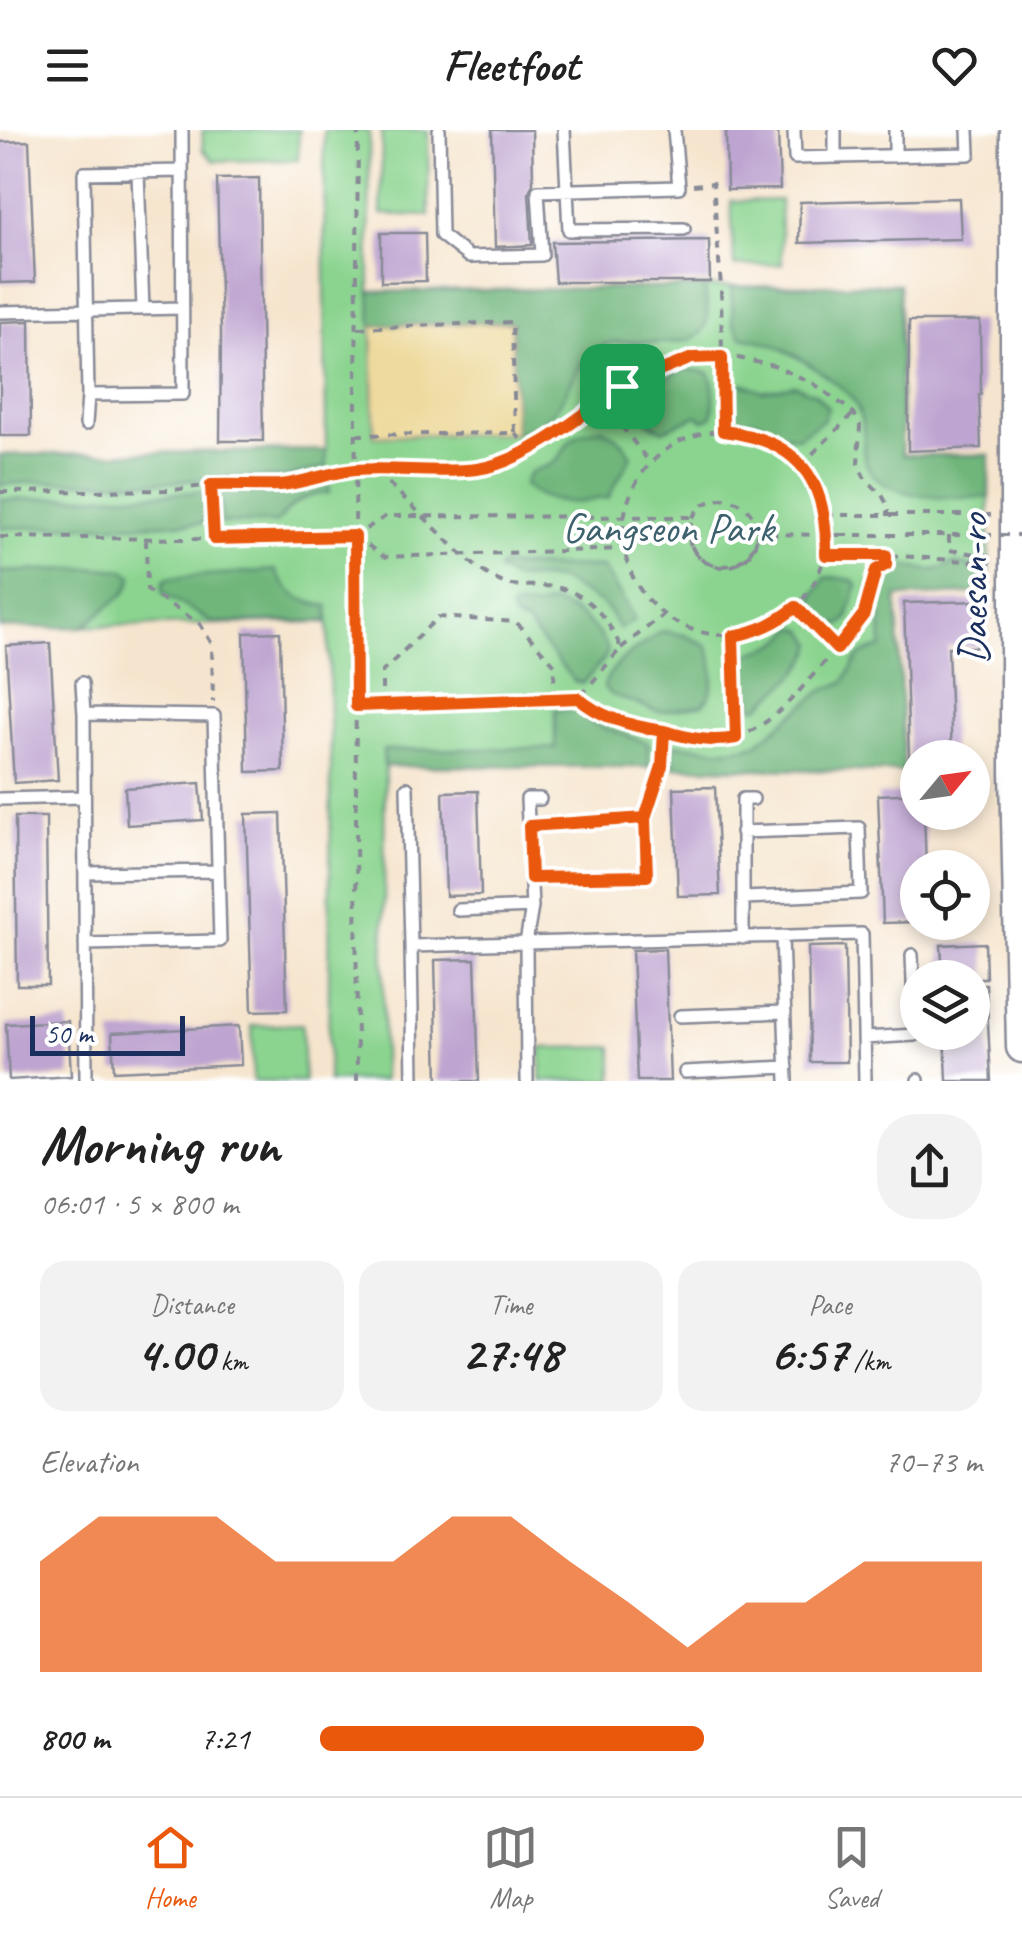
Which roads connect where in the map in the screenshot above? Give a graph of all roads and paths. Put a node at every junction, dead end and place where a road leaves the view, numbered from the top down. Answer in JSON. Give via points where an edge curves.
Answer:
{"nodes":[{"id":1,"x":182,"y":130,"type":"edge"},
{"id":2,"x":358,"y":130,"type":"edge"},
{"id":3,"x":439,"y":130,"type":"edge"},
{"id":4,"x":564,"y":130,"type":"edge"},
{"id":5,"x":674,"y":130,"type":"edge"},
{"id":6,"x":794,"y":130,"type":"edge"},
{"id":7,"x":835,"y":130,"type":"edge"},
{"id":8,"x":895,"y":130,"type":"edge"},
{"id":9,"x":968,"y":130,"type":"edge"},
{"id":10,"x":1016,"y":130,"type":"edge"},
{"id":11,"x":895,"y":156,"type":"junction"},
{"id":12,"x":834,"y":157,"type":"junction"},
{"id":13,"x":182,"y":171,"type":"junction"},
{"id":14,"x":138,"y":172,"type":"junction"},
{"id":15,"x":678,"y":187,"type":"junction"},
{"id":16,"x":567,"y":191,"type":"junction"},
{"id":17,"x":684,"y":229,"type":"dead end"},
{"id":18,"x":182,"y":308,"type":"junction"},
{"id":19,"x":143,"y":309,"type":"junction"},
{"id":20,"x":86,"y":311,"type":"junction"},
{"id":21,"x":0,"y":312,"type":"edge"},
{"id":22,"x":356,"y":328,"type":"junction"},
{"id":23,"x":722,"y":357,"type":"junction"},
{"id":24,"x":88,"y":395,"type":"junction"},
{"id":25,"x":602,"y":401,"type":"junction"},
{"id":26,"x":854,"y":413,"type":"junction"},
{"id":27,"x":86,"y":424,"type":"dead end"},
{"id":28,"x":723,"y":431,"type":"junction"},
{"id":29,"x":515,"y":433,"type":"junction"},
{"id":30,"x":356,"y":434,"type":"junction"},
{"id":31,"x":530,"y":450,"type":"junction"},
{"id":32,"x":650,"y":462,"type":"junction"},
{"id":33,"x":801,"y":465,"type":"junction"},
{"id":34,"x":356,"y":470,"type":"junction"},
{"id":35,"x":375,"y":470,"type":"junction"},
{"id":36,"x":211,"y":485,"type":"junction"},
{"id":37,"x":0,"y":492,"type":"edge"},
{"id":38,"x":624,"y":515,"type":"junction"},
{"id":39,"x":824,"y":515,"type":"junction"},
{"id":40,"x":996,"y":515,"type":"dead end"},
{"id":41,"x":422,"y":516,"type":"junction"},
{"id":42,"x":693,"y":516,"type":"junction"},
{"id":43,"x":888,"y":516,"type":"junction"},
{"id":44,"x":758,"y":534,"type":"junction"},
{"id":45,"x":1022,"y":534,"type":"edge"},
{"id":46,"x":827,"y":535,"type":"junction"},
{"id":47,"x":950,"y":535,"type":"junction"},
{"id":48,"x":355,"y":536,"type":"junction"},
{"id":49,"x":0,"y":538,"type":"edge"},
{"id":50,"x":146,"y":538,"type":"junction"},
{"id":51,"x":214,"y":539,"type":"junction"},
{"id":52,"x":624,"y":549,"type":"junction"},
{"id":53,"x":461,"y":553,"type":"junction"},
{"id":54,"x":826,"y":555,"type":"junction"},
{"id":55,"x":886,"y":555,"type":"junction"},
{"id":56,"x":796,"y":607,"type":"junction"},
{"id":57,"x":663,"y":616,"type":"junction"},
{"id":58,"x":733,"y":636,"type":"junction"},
{"id":59,"x":621,"y":648,"type":"junction"},
{"id":60,"x":837,"y":649,"type":"junction"},
{"id":61,"x":82,"y":683,"type":"dead end"},
{"id":62,"x":578,"y":698,"type":"junction"},
{"id":63,"x":553,"y":700,"type":"junction"},
{"id":64,"x":356,"y":706,"type":"junction"},
{"id":65,"x":382,"y":706,"type":"junction"},
{"id":66,"x":84,"y":714,"type":"junction"},
{"id":67,"x":214,"y":716,"type":"junction"},
{"id":68,"x":664,"y":731,"type":"junction"},
{"id":69,"x":736,"y":738,"type":"junction"},
{"id":70,"x":407,"y":788,"type":"dead end"},
{"id":71,"x":84,"y":796,"type":"junction"},
{"id":72,"x":753,"y":798,"type":"dead end"},
{"id":73,"x":0,"y":799,"type":"edge"},
{"id":74,"x":540,"y":799,"type":"dead end"},
{"id":75,"x":645,"y":818,"type":"junction"},
{"id":76,"x":529,"y":826,"type":"junction"},
{"id":77,"x":742,"y":832,"type":"junction"},
{"id":78,"x":218,"y":870,"type":"junction"},
{"id":79,"x":85,"y":873,"type":"junction"},
{"id":80,"x":531,"y":878,"type":"junction"},
{"id":81,"x":743,"y":898,"type":"junction"},
{"id":82,"x":532,"y":907,"type":"junction"},
{"id":83,"x":458,"y":910,"type":"dead end"},
{"id":84,"x":782,"y":937,"type":"junction"},
{"id":85,"x":743,"y":938,"type":"junction"},
{"id":86,"x":526,"y":943,"type":"junction"},
{"id":87,"x":85,"y":944,"type":"junction"},
{"id":88,"x":411,"y":946,"type":"junction"},
{"id":89,"x":912,"y":954,"type":"dead end"},
{"id":90,"x":785,"y":1012,"type":"junction"},
{"id":91,"x":680,"y":1016,"type":"dead end"},
{"id":92,"x":864,"y":1038,"type":"junction"},
{"id":93,"x":1022,"y":1047,"type":"edge"},
{"id":94,"x":787,"y":1067,"type":"junction"},
{"id":95,"x":685,"y":1072,"type":"dead end"},
{"id":96,"x":86,"y":1081,"type":"edge"},
{"id":97,"x":357,"y":1081,"type":"edge"},
{"id":98,"x":413,"y":1081,"type":"edge"},
{"id":99,"x":527,"y":1081,"type":"edge"},
{"id":100,"x":787,"y":1081,"type":"edge"},
{"id":101,"x":865,"y":1081,"type":"edge"}],
"edges":[{"from":1,"to":13,"type":"lane"},
{"from":2,"to":22,"type":"path"},
{"from":3,"to":16,"type":"lane","via":[[441,235],[469,257],[542,255],[538,191]]},
{"from":4,"to":16,"type":"lane"},
{"from":5,"to":15,"type":"lane"},
{"from":6,"to":12,"type":"lane","via":[[795,158]]},
{"from":7,"to":12,"type":"lane"},
{"from":8,"to":11,"type":"lane"},
{"from":9,"to":11,"type":"lane","via":[[969,154]]},
{"from":10,"to":93,"type":"main road","name":"Daesan-ro"},
{"from":11,"to":12,"type":"lane"},
{"from":13,"to":14,"type":"lane"},
{"from":13,"to":18,"type":"lane"},
{"from":14,"to":19,"type":"lane"},
{"from":14,"to":20,"type":"lane","via":[[84,173]]},
{"from":15,"to":16,"type":"lane"},
{"from":15,"to":23,"type":"path","via":[[712,183]]},
{"from":16,"to":17,"type":"lane","via":[[569,230]]},
{"from":18,"to":19,"type":"lane"},
{"from":18,"to":24,"type":"lane","via":[[183,394]]},
{"from":19,"to":20,"type":"lane"},
{"from":20,"to":21,"type":"lane"},
{"from":20,"to":24,"type":"lane"},
{"from":22,"to":29,"type":"path","via":[[512,322]]},
{"from":22,"to":30,"type":"path"},
{"from":23,"to":25,"type":"path","via":[[692,358]]},
{"from":23,"to":26,"type":"path","via":[[774,366],[813,383]]},
{"from":23,"to":28,"type":"path"},
{"from":24,"to":27,"type":"lane"},
{"from":25,"to":31,"type":"path"},
{"from":25,"to":32,"type":"path"},
{"from":26,"to":33,"type":"path"},
{"from":26,"to":43,"type":"path","via":[[860,425],[858,464],[882,495]]},
{"from":28,"to":32,"type":"path","via":[[683,439]]},
{"from":28,"to":33,"type":"path","via":[[752,434]]},
{"from":29,"to":30,"type":"path"},
{"from":29,"to":31,"type":"path"},
{"from":30,"to":34,"type":"path"},
{"from":31,"to":35,"type":"path","via":[[481,468]]},
{"from":32,"to":38,"type":"path","via":[[631,489]]},
{"from":33,"to":39,"type":"path"},
{"from":34,"to":35,"type":"path"},
{"from":34,"to":36,"type":"path","via":[[282,485]]},
{"from":34,"to":48,"type":"path"},
{"from":35,"to":41,"type":"path"},
{"from":36,"to":37,"type":"path"},
{"from":36,"to":51,"type":"path"},
{"from":38,"to":41,"type":"path"},
{"from":38,"to":42,"type":"path"},
{"from":38,"to":52,"type":"path"},
{"from":39,"to":43,"type":"path"},
{"from":39,"to":46,"type":"path"},
{"from":40,"to":43,"type":"path"},
{"from":41,"to":48,"type":"path","via":[[386,516]]},
{"from":41,"to":53,"type":"path"},
{"from":42,"to":44,"type":"path","via":[[717,499],[740,502]]},
{"from":42,"to":44,"type":"path","via":[[690,545],[713,565],[737,564]]},
{"from":44,"to":46,"type":"path"},
{"from":45,"to":47,"type":"path","bridge":true},
{"from":46,"to":47,"type":"path","bridge":true},
{"from":46,"to":54,"type":"path"},
{"from":47,"to":55,"type":"path","via":[[949,550],[995,560]]},
{"from":48,"to":51,"type":"path"},
{"from":48,"to":53,"type":"path","via":[[384,557]]},
{"from":48,"to":64,"type":"path"},
{"from":49,"to":50,"type":"path"},
{"from":50,"to":51,"type":"path"},
{"from":50,"to":67,"type":"path","via":[[147,590],[200,624],[212,644]]},
{"from":52,"to":53,"type":"path"},
{"from":52,"to":57,"type":"path","via":[[636,585]]},
{"from":53,"to":59,"type":"path","via":[[500,582],[580,595]]},
{"from":54,"to":55,"type":"path"},
{"from":54,"to":56,"type":"path"},
{"from":55,"to":60,"type":"path","via":[[864,614]]},
{"from":56,"to":58,"type":"path","via":[[778,622]]},
{"from":56,"to":60,"type":"path"},
{"from":57,"to":58,"type":"path","via":[[708,635]]},
{"from":57,"to":59,"type":"path"},
{"from":58,"to":69,"type":"path"},
{"from":59,"to":62,"type":"path"},
{"from":60,"to":69,"type":"path","via":[[798,695]]},
{"from":61,"to":66,"type":"lane"},
{"from":62,"to":63,"type":"path"},
{"from":62,"to":68,"type":"path","via":[[594,711]]},
{"from":63,"to":65,"type":"path"},
{"from":63,"to":65,"type":"path","via":[[554,665],[516,622],[438,617],[382,672]]},
{"from":64,"to":65,"type":"path"},
{"from":64,"to":97,"type":"path"},
{"from":66,"to":67,"type":"lane"},
{"from":66,"to":71,"type":"lane"},
{"from":67,"to":78,"type":"lane"},
{"from":68,"to":69,"type":"path"},
{"from":68,"to":75,"type":"path","via":[[662,766]]},
{"from":70,"to":88,"type":"lane"},
{"from":71,"to":73,"type":"lane"},
{"from":71,"to":79,"type":"lane"},
{"from":72,"to":77,"type":"lane","via":[[744,799]]},
{"from":74,"to":76,"type":"lane","via":[[527,799]]},
{"from":75,"to":76,"type":"lane"},
{"from":75,"to":80,"type":"lane","via":[[647,876]]},
{"from":76,"to":80,"type":"lane"},
{"from":77,"to":81,"type":"lane"},
{"from":77,"to":81,"type":"lane","via":[[859,828],[861,893]]},
{"from":78,"to":79,"type":"lane"},
{"from":78,"to":87,"type":"lane","via":[[220,941]]},
{"from":79,"to":87,"type":"lane"},
{"from":80,"to":82,"type":"lane"},
{"from":81,"to":85,"type":"lane"},
{"from":82,"to":83,"type":"lane"},
{"from":82,"to":86,"type":"lane"},
{"from":84,"to":85,"type":"lane"},
{"from":84,"to":90,"type":"lane"},
{"from":84,"to":92,"type":"lane","via":[[862,934]]},
{"from":85,"to":86,"type":"lane"},
{"from":86,"to":88,"type":"lane"},
{"from":86,"to":99,"type":"lane"},
{"from":87,"to":96,"type":"lane"},
{"from":88,"to":98,"type":"lane"},
{"from":89,"to":92,"type":"lane","via":[[916,1035]]},
{"from":90,"to":91,"type":"lane"},
{"from":90,"to":94,"type":"lane"},
{"from":92,"to":101,"type":"lane"},
{"from":94,"to":95,"type":"lane"},
{"from":94,"to":100,"type":"lane"}]}
